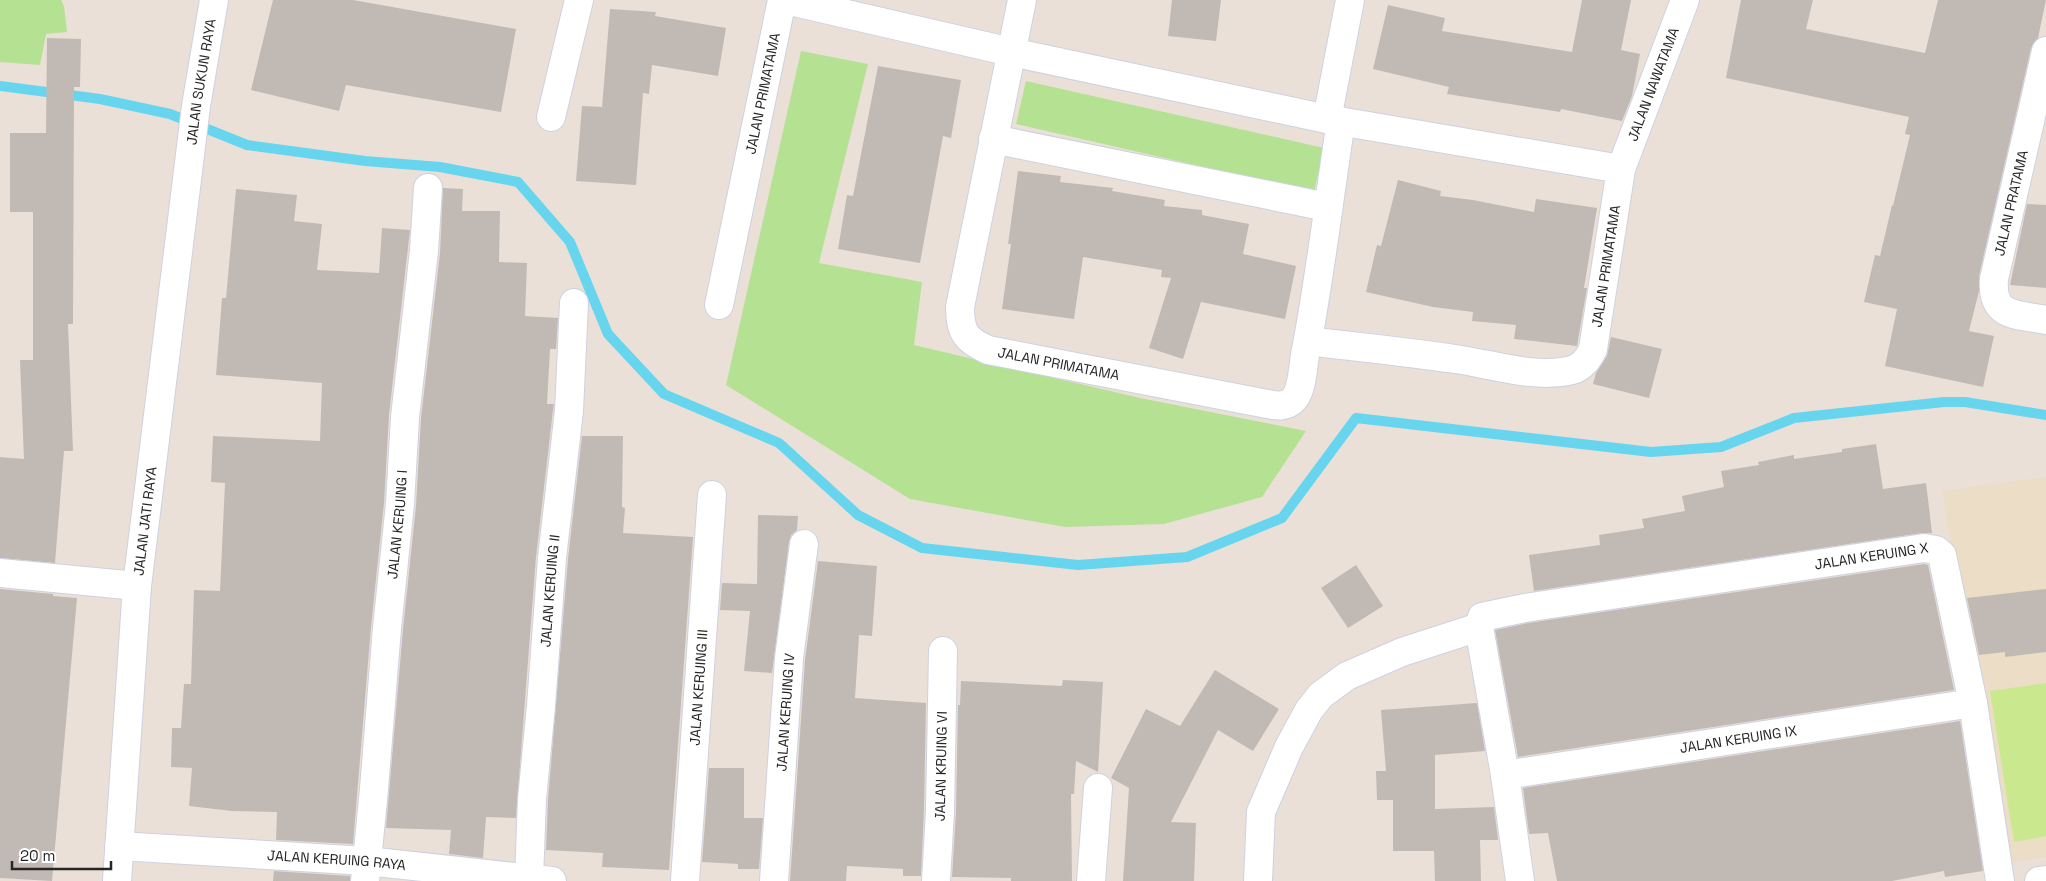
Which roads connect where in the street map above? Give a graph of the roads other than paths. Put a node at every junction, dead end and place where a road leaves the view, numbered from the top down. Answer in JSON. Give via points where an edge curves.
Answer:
{"nodes":[{"id":1,"x":214,"y":0,"type":"edge"},
{"id":2,"x":579,"y":0,"type":"edge"},
{"id":3,"x":782,"y":0,"type":"edge"},
{"id":4,"x":786,"y":0,"type":"edge"},
{"id":5,"x":1022,"y":0,"type":"edge"},
{"id":6,"x":1350,"y":0,"type":"edge"},
{"id":7,"x":1685,"y":0,"type":"edge"},
{"id":8,"x":2046,"y":51,"type":"edge"},
{"id":9,"x":1010,"y":52,"type":"junction"},
{"id":10,"x":552,"y":117,"type":"dead end"},
{"id":11,"x":1334,"y":120,"type":"junction"},
{"id":12,"x":993,"y":139,"type":"junction"},
{"id":13,"x":190,"y":163,"type":"joint"},
{"id":14,"x":1621,"y":169,"type":"junction"},
{"id":15,"x":428,"y":188,"type":"dead end"},
{"id":16,"x":1327,"y":207,"type":"junction"},
{"id":17,"x":574,"y":303,"type":"dead end"},
{"id":18,"x":719,"y":305,"type":"dead end"},
{"id":19,"x":2046,"y":320,"type":"edge"},
{"id":20,"x":1308,"y":341,"type":"junction"},
{"id":21,"x":712,"y":495,"type":"dead end"},
{"id":22,"x":804,"y":544,"type":"dead end"},
{"id":23,"x":0,"y":573,"type":"edge"},
{"id":24,"x":137,"y":586,"type":"junction"},
{"id":25,"x":1480,"y":627,"type":"junction"},
{"id":26,"x":943,"y":651,"type":"dead end"},
{"id":27,"x":1973,"y":703,"type":"junction"},
{"id":28,"x":1505,"y":775,"type":"junction"},
{"id":29,"x":1098,"y":788,"type":"dead end"},
{"id":30,"x":119,"y":846,"type":"junction"},
{"id":31,"x":366,"y":871,"type":"edge"},
{"id":32,"x":540,"y":880,"type":"edge"},
{"id":33,"x":2046,"y":880,"type":"edge"},
{"id":34,"x":117,"y":881,"type":"edge"},
{"id":35,"x":684,"y":881,"type":"edge"},
{"id":36,"x":774,"y":881,"type":"edge"},
{"id":37,"x":936,"y":881,"type":"edge"},
{"id":38,"x":1090,"y":881,"type":"edge"},
{"id":39,"x":1258,"y":881,"type":"edge"},
{"id":40,"x":1520,"y":881,"type":"edge"},
{"id":41,"x":2000,"y":881,"type":"edge"},
{"id":42,"x":2039,"y":881,"type":"edge"}],
"edges":[{"from":1,"to":13,"type":"street","name":"JALAN SUKUN RAYA"},
{"from":2,"to":10,"type":"street"},
{"from":3,"to":18,"type":"street","name":"JALAN PRIMATAMA"},
{"from":4,"to":9,"type":"street"},
{"from":5,"to":9,"type":"street","name":"JALAN PRIMATAMA"},
{"from":6,"to":11,"type":"street","name":"JALAN PRIMATAMA"},
{"from":7,"to":14,"type":"street","name":"JALAN NAWATAMA"},
{"from":8,"to":19,"type":"street","name":"JALAN PRATAMA","via":[[1993,293],[2005,312]]},
{"from":9,"to":11,"type":"street"},
{"from":9,"to":12,"type":"street","name":"JALAN PRIMATAMA"},
{"from":11,"to":14,"type":"street"},
{"from":11,"to":16,"type":"street","name":"JALAN PRIMATAMA"},
{"from":12,"to":16,"type":"street"},
{"from":12,"to":20,"type":"street","name":"JALAN PRIMATAMA","via":[[960,308],[964,334],[972,343],[988,350],[1277,406],[1288,404],[1295,398]]},
{"from":13,"to":24,"type":"street","name":"JALAN JATI RAYA"},
{"from":14,"to":20,"type":"street","name":"JALAN PRIMATAMA","via":[[1593,349],[1582,365],[1571,371],[1538,372]]},
{"from":15,"to":31,"type":"street","name":"JALAN KERUING I"},
{"from":16,"to":20,"type":"street","name":"JALAN PRIMATAMA"},
{"from":17,"to":32,"type":"street","name":"JALAN KERUING II","via":[[569,411],[552,558],[532,799]]},
{"from":21,"to":35,"type":"street","name":"JALAN KERUING III"},
{"from":22,"to":36,"type":"street","name":"JALAN KERUING IV","via":[[789,658]]},
{"from":23,"to":24,"type":"street"},
{"from":24,"to":30,"type":"street","name":"JALAN JATI RAYA"},
{"from":25,"to":27,"type":"street","name":"JALAN KERUING X","via":[[1480,620],[1485,616],[1525,608],[1931,548],[1942,555]]},
{"from":25,"to":28,"type":"street"},
{"from":25,"to":39,"type":"street","via":[[1402,652],[1347,676],[1321,695],[1309,710],[1289,748],[1261,812]]},
{"from":26,"to":37,"type":"street","name":"JALAN KRUING VI"},
{"from":27,"to":28,"type":"street","name":"JALAN KERUING IX"},
{"from":27,"to":41,"type":"street","name":"JALAN KERUING X"},
{"from":28,"to":40,"type":"street"},
{"from":29,"to":38,"type":"street"},
{"from":30,"to":31,"type":"street","name":"JALAN KERUING RAYA"},
{"from":30,"to":34,"type":"street","name":"JALAN JATI RAYA"},
{"from":31,"to":32,"type":"street","name":"JALAN KERUING RAYA"},
{"from":33,"to":42,"type":"street"}]}
